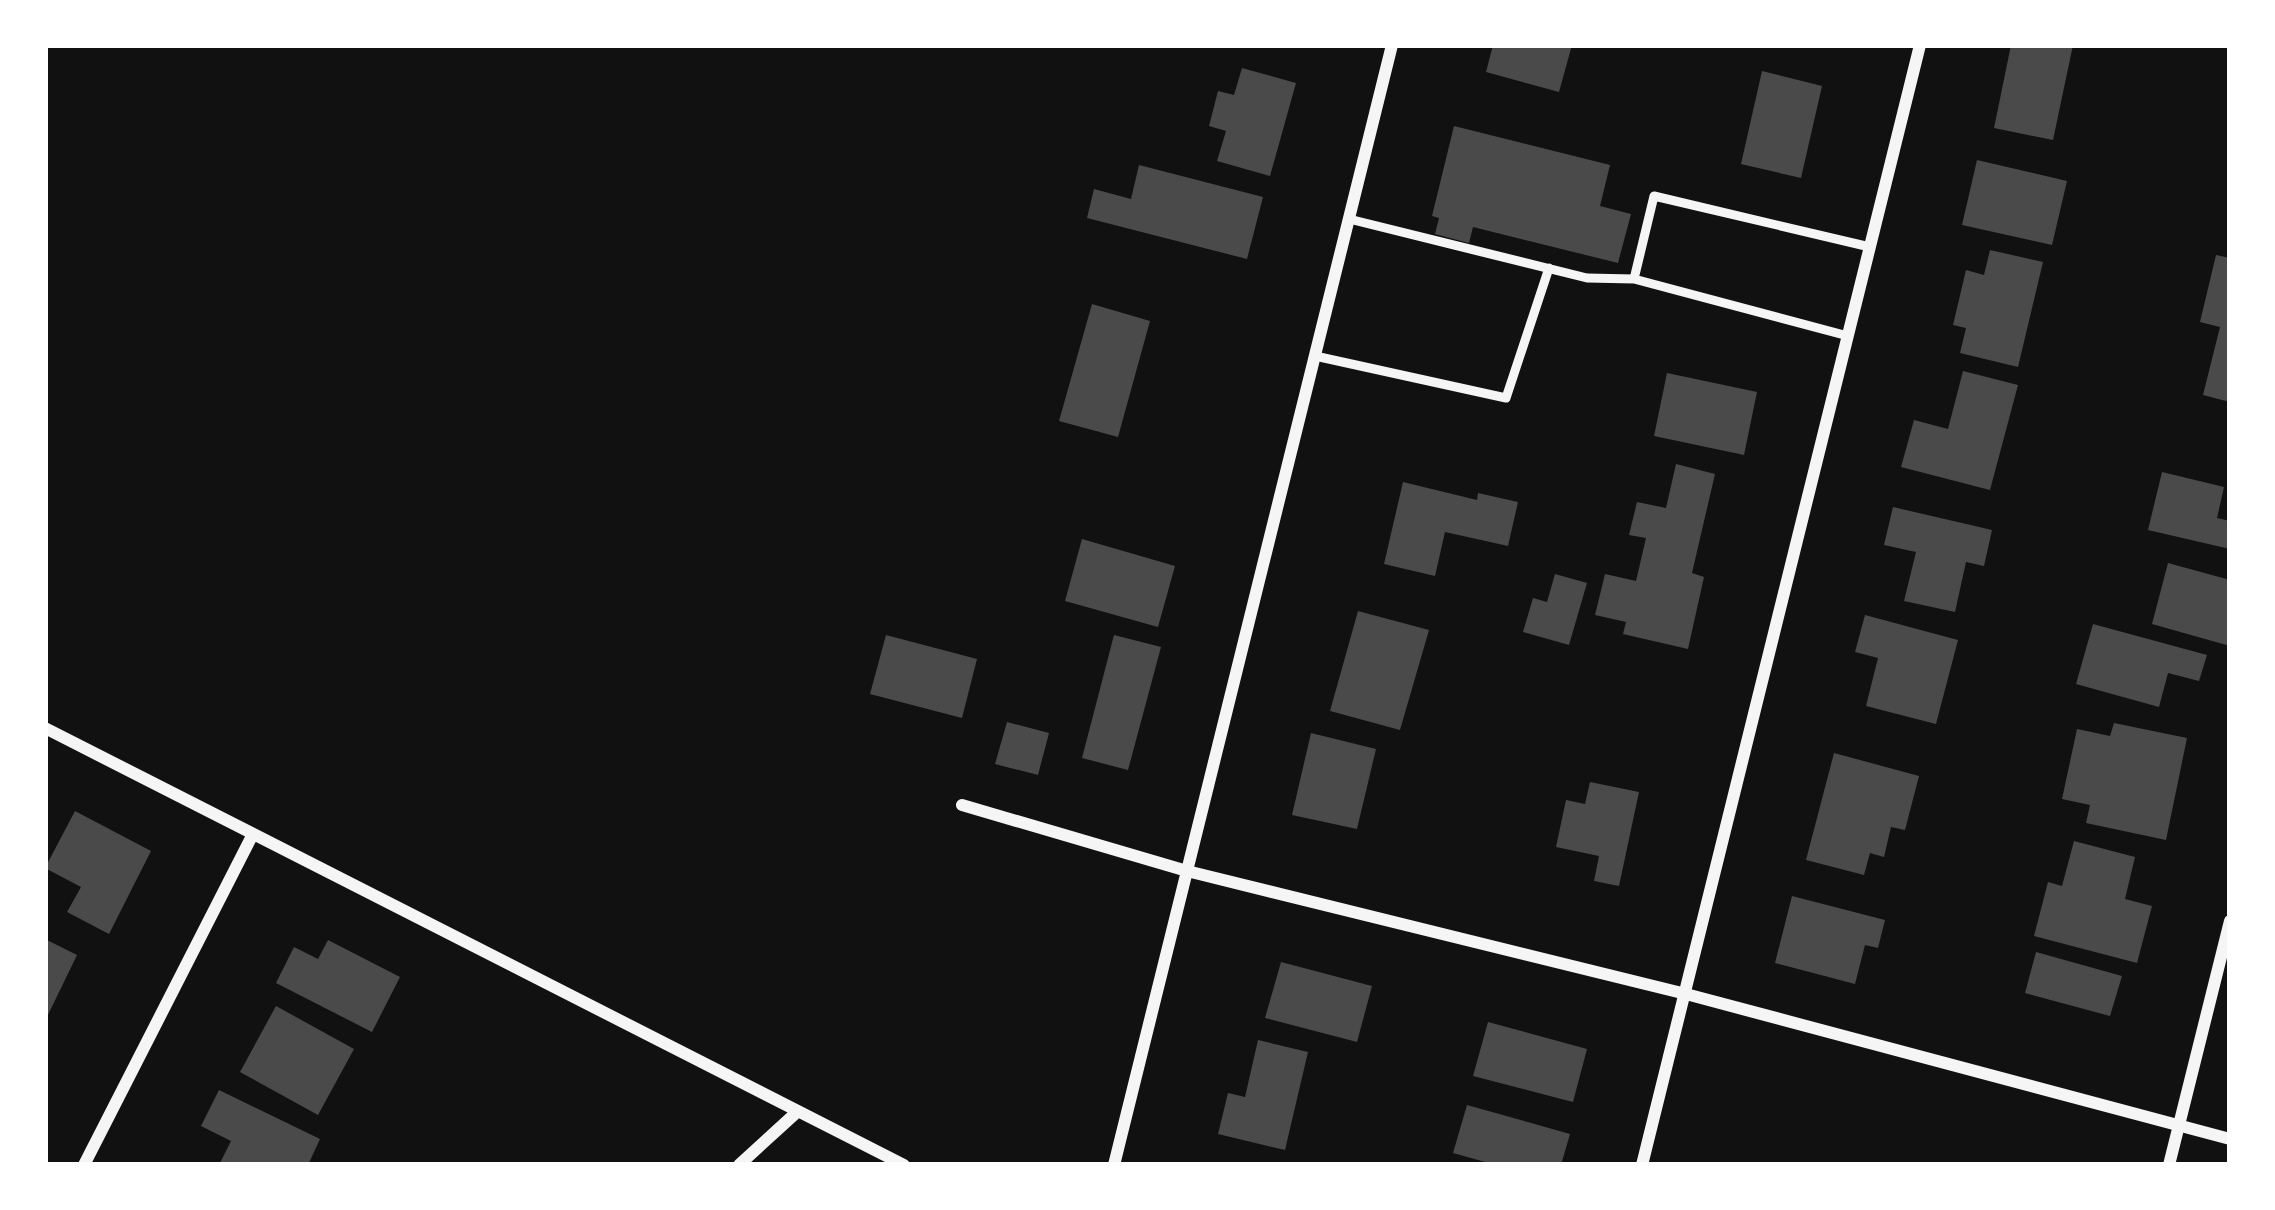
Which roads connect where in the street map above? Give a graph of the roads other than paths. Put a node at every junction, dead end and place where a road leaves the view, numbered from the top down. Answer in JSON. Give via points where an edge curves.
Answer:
{"nodes":[{"id":1,"x":1393,"y":45,"type":"edge"},
{"id":2,"x":1920,"y":45,"type":"edge"},
{"id":3,"x":1349,"y":218,"type":"junction"},
{"id":4,"x":1870,"y":247,"type":"junction"},
{"id":5,"x":1549,"y":268,"type":"junction"},
{"id":6,"x":1634,"y":279,"type":"junction"},
{"id":7,"x":1849,"y":336,"type":"junction"},
{"id":8,"x":1315,"y":356,"type":"junction"},
{"id":9,"x":45,"y":728,"type":"edge"},
{"id":10,"x":962,"y":805,"type":"dead end"},
{"id":11,"x":254,"y":834,"type":"junction"},
{"id":12,"x":1187,"y":871,"type":"junction"},
{"id":13,"x":2230,"y":921,"type":"edge"},
{"id":14,"x":1686,"y":994,"type":"junction"},
{"id":15,"x":797,"y":1112,"type":"junction"},
{"id":16,"x":2179,"y":1126,"type":"junction"},
{"id":17,"x":2230,"y":1139,"type":"edge"},
{"id":18,"x":83,"y":1165,"type":"edge"},
{"id":19,"x":739,"y":1165,"type":"edge"},
{"id":20,"x":904,"y":1165,"type":"edge"},
{"id":21,"x":1114,"y":1165,"type":"edge"},
{"id":22,"x":1642,"y":1165,"type":"edge"},
{"id":23,"x":2169,"y":1165,"type":"edge"}],
"edges":[{"from":1,"to":3,"type":"street"},
{"from":2,"to":4,"type":"street"},
{"from":3,"to":5,"type":"lane"},
{"from":3,"to":8,"type":"street"},
{"from":4,"to":6,"type":"lane","via":[[1654,196]]},
{"from":4,"to":7,"type":"street"},
{"from":5,"to":6,"type":"lane"},
{"from":5,"to":8,"type":"lane","via":[[1506,398]]},
{"from":6,"to":7,"type":"lane"},
{"from":7,"to":14,"type":"street"},
{"from":8,"to":12,"type":"street"},
{"from":9,"to":11,"type":"street"},
{"from":10,"to":12,"type":"street"},
{"from":11,"to":15,"type":"street"},
{"from":11,"to":18,"type":"street"},
{"from":12,"to":14,"type":"street"},
{"from":12,"to":21,"type":"street"},
{"from":13,"to":16,"type":"street"},
{"from":14,"to":16,"type":"street"},
{"from":14,"to":22,"type":"street"},
{"from":15,"to":19,"type":"street"},
{"from":15,"to":20,"type":"street"},
{"from":16,"to":17,"type":"street"},
{"from":16,"to":23,"type":"street"}]}
